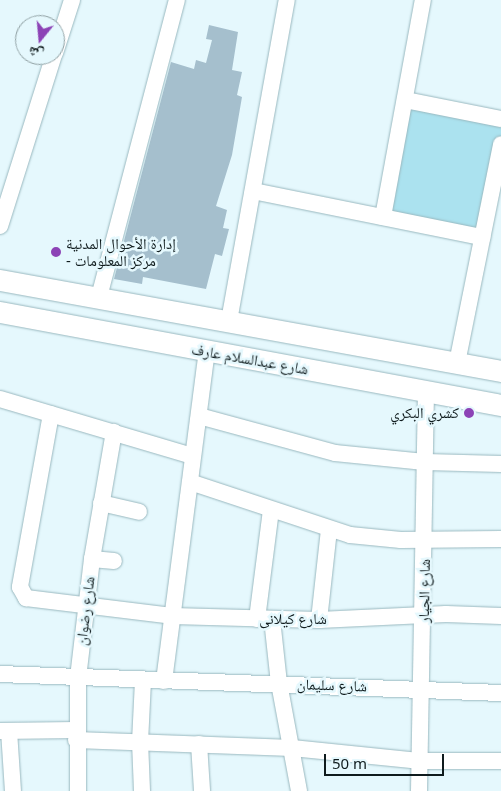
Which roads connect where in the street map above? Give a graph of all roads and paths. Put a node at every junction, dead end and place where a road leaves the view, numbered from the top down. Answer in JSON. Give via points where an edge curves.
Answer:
{"nodes":[{"id":1,"x":72,"y":0,"type":"edge"},
{"id":2,"x":177,"y":0,"type":"edge"},
{"id":3,"x":287,"y":0,"type":"edge"},
{"id":4,"x":423,"y":0,"type":"edge"},
{"id":5,"x":65,"y":22,"type":"edge"},
{"id":6,"x":51,"y":65,"type":"edge"},
{"id":7,"x":405,"y":100,"type":"junction"},
{"id":8,"x":501,"y":120,"type":"edge"},
{"id":9,"x":501,"y":144,"type":"edge"},
{"id":10,"x":253,"y":190,"type":"junction"},
{"id":11,"x":383,"y":217,"type":"junction"},
{"id":12,"x":0,"y":226,"type":"edge"},
{"id":13,"x":482,"y":237,"type":"junction"},
{"id":14,"x":0,"y":281,"type":"edge"},
{"id":15,"x":64,"y":291,"type":"junction"},
{"id":16,"x":99,"y":297,"type":"junction"},
{"id":17,"x":0,"y":310,"type":"edge"},
{"id":18,"x":229,"y":321,"type":"junction"},
{"id":19,"x":54,"y":322,"type":"junction"},
{"id":20,"x":207,"y":352,"type":"junction"},
{"id":21,"x":457,"y":363,"type":"junction"},
{"id":22,"x":501,"y":372,"type":"edge"},
{"id":23,"x":426,"y":391,"type":"junction"},
{"id":24,"x":0,"y":399,"type":"edge"},
{"id":25,"x":501,"y":405,"type":"edge"},
{"id":26,"x":51,"y":414,"type":"junction"},
{"id":27,"x":199,"y":416,"type":"junction"},
{"id":28,"x":114,"y":432,"type":"junction"},
{"id":29,"x":193,"y":456,"type":"junction"},
{"id":30,"x":425,"y":462,"type":"junction"},
{"id":31,"x":501,"y":464,"type":"edge"},
{"id":32,"x":190,"y":482,"type":"junction"},
{"id":33,"x":101,"y":503,"type":"junction"},
{"id":34,"x":271,"y":510,"type":"junction"},
{"id":35,"x":139,"y":512,"type":"dead end"},
{"id":36,"x":329,"y":530,"type":"junction"},
{"id":37,"x":501,"y":539,"type":"edge"},
{"id":38,"x":425,"y":540,"type":"junction"},
{"id":39,"x":92,"y":559,"type":"junction"},
{"id":40,"x":114,"y":561,"type":"dead end"},
{"id":41,"x":86,"y":606,"type":"junction"},
{"id":42,"x":172,"y":616,"type":"junction"},
{"id":43,"x":423,"y":616,"type":"junction"},
{"id":44,"x":501,"y":616,"type":"edge"},
{"id":45,"x":264,"y":619,"type":"junction"},
{"id":46,"x":319,"y":620,"type":"junction"},
{"id":47,"x":0,"y":674,"type":"edge"},
{"id":48,"x":78,"y":678,"type":"junction"},
{"id":49,"x":143,"y":681,"type":"junction"},
{"id":50,"x":164,"y":681,"type":"junction"},
{"id":51,"x":279,"y":683,"type":"junction"},
{"id":52,"x":423,"y":688,"type":"junction"},
{"id":53,"x":501,"y":693,"type":"edge"},
{"id":54,"x":4,"y":731,"type":"edge"},
{"id":55,"x":76,"y":735,"type":"junction"},
{"id":56,"x":140,"y":742,"type":"junction"},
{"id":57,"x":199,"y":744,"type":"junction"},
{"id":58,"x":292,"y":748,"type":"junction"},
{"id":59,"x":421,"y":761,"type":"junction"},
{"id":60,"x":501,"y":761,"type":"edge"},
{"id":61,"x":0,"y":791,"type":"edge"},
{"id":62,"x":13,"y":791,"type":"edge"},
{"id":63,"x":78,"y":791,"type":"edge"},
{"id":64,"x":142,"y":791,"type":"edge"},
{"id":65,"x":202,"y":791,"type":"edge"},
{"id":66,"x":299,"y":791,"type":"edge"},
{"id":67,"x":419,"y":791,"type":"edge"}],
"edges":[{"from":1,"to":5,"type":"street"},
{"from":2,"to":16,"type":"street"},
{"from":3,"to":10,"type":"street"},
{"from":4,"to":7,"type":"street"},
{"from":6,"to":12,"type":"street"},
{"from":7,"to":8,"type":"street"},
{"from":7,"to":11,"type":"street"},
{"from":9,"to":13,"type":"street"},
{"from":10,"to":11,"type":"street"},
{"from":10,"to":18,"type":"street"},
{"from":11,"to":13,"type":"street"},
{"from":13,"to":21,"type":"street"},
{"from":14,"to":15,"type":"main road"},
{"from":14,"to":17,"type":"main road","via":[[5,294]]},
{"from":15,"to":16,"type":"main road"},
{"from":15,"to":19,"type":"main road","via":[[51,304]]},
{"from":16,"to":18,"type":"main road"},
{"from":17,"to":19,"type":"main road","name":"شارع عبدالسلام عارف"},
{"from":18,"to":21,"type":"main road"},
{"from":19,"to":20,"type":"main road","name":"شارع عبدالسلام عارف"},
{"from":20,"to":23,"type":"main road","name":"شارع عبدالسلام عارف"},
{"from":20,"to":27,"type":"street"},
{"from":21,"to":22,"type":"main road"},
{"from":23,"to":25,"type":"main road","name":"شارع عبدالسلام عارف"},
{"from":23,"to":30,"type":"street","name":"شارع الجيار"},
{"from":24,"to":26,"type":"street"},
{"from":26,"to":28,"type":"street"},
{"from":26,"to":41,"type":"street","name":"شارع كيلانى","via":[[20,591],[30,599]]},
{"from":27,"to":29,"type":"street"},
{"from":27,"to":30,"type":"street","via":[[335,453]]},
{"from":28,"to":29,"type":"street"},
{"from":28,"to":33,"type":"street","name":"شارع رضوان"},
{"from":29,"to":32,"type":"street"},
{"from":30,"to":31,"type":"street"},
{"from":30,"to":38,"type":"street","name":"شارع الجيار"},
{"from":32,"to":34,"type":"street"},
{"from":32,"to":42,"type":"street"},
{"from":33,"to":35,"type":"street"},
{"from":33,"to":39,"type":"street","name":"شارع رضوان"},
{"from":34,"to":36,"type":"street"},
{"from":34,"to":45,"type":"street"},
{"from":36,"to":38,"type":"street","via":[[366,538]]},
{"from":36,"to":46,"type":"street"},
{"from":37,"to":38,"type":"street"},
{"from":38,"to":43,"type":"street","name":"شارع الجيار"},
{"from":39,"to":40,"type":"street"},
{"from":39,"to":41,"type":"street","name":"شارع رضوان"},
{"from":41,"to":42,"type":"street","name":"شارع كيلانى"},
{"from":41,"to":48,"type":"street","name":"شارع رضوان"},
{"from":42,"to":45,"type":"street","name":"شارع كيلانى"},
{"from":42,"to":50,"type":"street"},
{"from":43,"to":44,"type":"street","name":"شارع كيلانى"},
{"from":43,"to":46,"type":"street","name":"شارع كيلانى"},
{"from":43,"to":52,"type":"street","name":"شارع الجيار"},
{"from":45,"to":46,"type":"street","name":"شارع كيلانى"},
{"from":45,"to":51,"type":"street"},
{"from":47,"to":48,"type":"street","name":"شارع سليمان"},
{"from":48,"to":49,"type":"street","name":"شارع سليمان"},
{"from":48,"to":55,"type":"street","name":"شارع رضوان"},
{"from":49,"to":50,"type":"street","name":"شارع سليمان"},
{"from":49,"to":56,"type":"street"},
{"from":50,"to":51,"type":"street","name":"شارع سليمان"},
{"from":51,"to":52,"type":"street","name":"شارع سليمان"},
{"from":51,"to":58,"type":"street"},
{"from":52,"to":53,"type":"street","name":"شارع سليمان"},
{"from":52,"to":59,"type":"street","name":"شارع الجيار"},
{"from":54,"to":55,"type":"street"},
{"from":54,"to":62,"type":"street"},
{"from":55,"to":56,"type":"street"},
{"from":55,"to":63,"type":"street","name":"شارع رضوان"},
{"from":56,"to":57,"type":"street"},
{"from":56,"to":64,"type":"street"},
{"from":57,"to":58,"type":"street"},
{"from":57,"to":65,"type":"street"},
{"from":58,"to":59,"type":"street"},
{"from":58,"to":66,"type":"street"},
{"from":59,"to":60,"type":"street"},
{"from":59,"to":67,"type":"street","name":"شارع الجيار"},
{"from":61,"to":62,"type":"street"}]}
